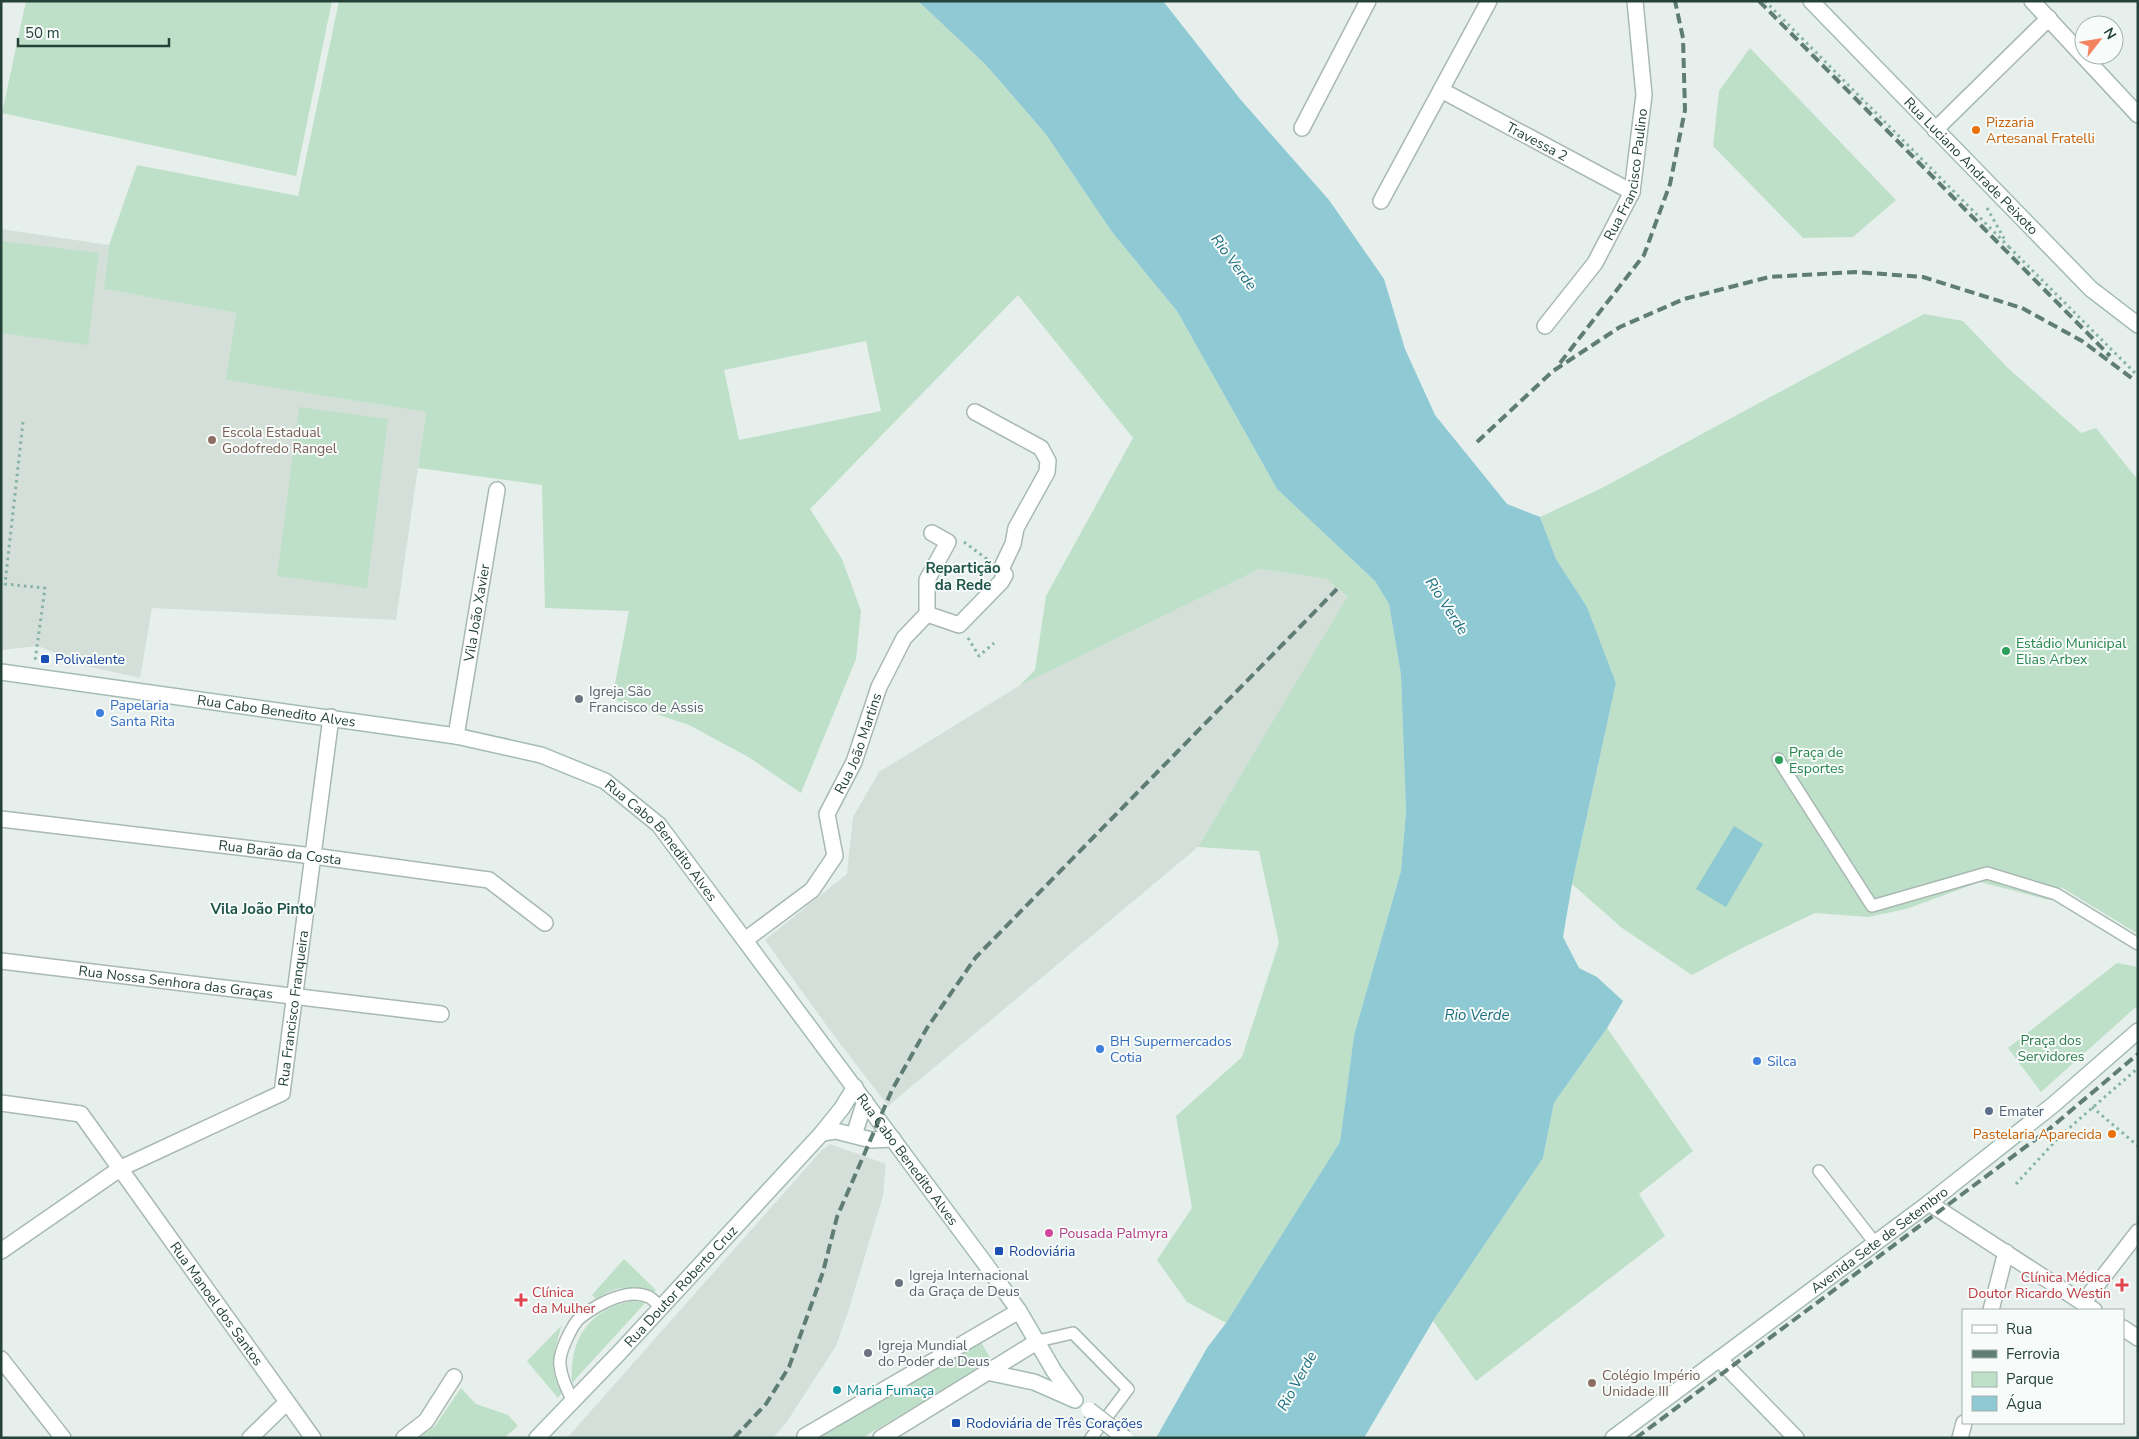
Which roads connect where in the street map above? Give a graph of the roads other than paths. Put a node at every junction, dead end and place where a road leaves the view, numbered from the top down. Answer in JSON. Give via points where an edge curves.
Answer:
{"nodes":[{"id":1,"x":1368,"y":1,"type":"edge"},
{"id":2,"x":1489,"y":1,"type":"edge"},
{"id":3,"x":1635,"y":1,"type":"edge"},
{"id":4,"x":1811,"y":1,"type":"edge"},
{"id":5,"x":2032,"y":1,"type":"edge"},
{"id":6,"x":2049,"y":18,"type":"junction"},
{"id":7,"x":1441,"y":90,"type":"junction"},
{"id":8,"x":2138,"y":116,"type":"edge"},
{"id":9,"x":1302,"y":128,"type":"dead end"},
{"id":10,"x":1936,"y":130,"type":"junction"},
{"id":11,"x":1632,"y":192,"type":"junction"},
{"id":12,"x":1381,"y":202,"type":"dead end"},
{"id":13,"x":2138,"y":325,"type":"edge"},
{"id":14,"x":1545,"y":326,"type":"dead end"},
{"id":15,"x":975,"y":412,"type":"dead end"},
{"id":16,"x":497,"y":490,"type":"dead end"},
{"id":17,"x":932,"y":533,"type":"dead end"},
{"id":18,"x":927,"y":614,"type":"junction"},
{"id":19,"x":1,"y":672,"type":"edge"},
{"id":20,"x":331,"y":717,"type":"junction"},
{"id":21,"x":456,"y":736,"type":"junction"},
{"id":22,"x":1778,"y":759,"type":"dead end"},
{"id":23,"x":1,"y":819,"type":"edge"},
{"id":24,"x":313,"y":856,"type":"junction"},
{"id":25,"x":545,"y":923,"type":"dead end"},
{"id":26,"x":745,"y":940,"type":"junction"},
{"id":27,"x":2138,"y":944,"type":"edge"},
{"id":28,"x":1,"y":960,"type":"edge"},
{"id":29,"x":295,"y":997,"type":"junction"},
{"id":30,"x":441,"y":1014,"type":"dead end"},
{"id":31,"x":2138,"y":1031,"type":"edge"},
{"id":32,"x":855,"y":1087,"type":"junction"},
{"id":33,"x":865,"y":1101,"type":"junction"},
{"id":34,"x":1,"y":1103,"type":"edge"},
{"id":35,"x":822,"y":1133,"type":"junction"},
{"id":36,"x":854,"y":1135,"type":"junction"},
{"id":37,"x":893,"y":1139,"type":"junction"},
{"id":38,"x":121,"y":1168,"type":"junction"},
{"id":39,"x":1820,"y":1171,"type":"dead end"},
{"id":40,"x":1929,"y":1203,"type":"junction"},
{"id":41,"x":2138,"y":1232,"type":"edge"},
{"id":42,"x":1875,"y":1243,"type":"junction"},
{"id":43,"x":1,"y":1252,"type":"edge"},
{"id":44,"x":2006,"y":1252,"type":"junction"},
{"id":45,"x":661,"y":1307,"type":"junction"},
{"id":46,"x":2089,"y":1307,"type":"edge"},
{"id":47,"x":1991,"y":1309,"type":"edge"},
{"id":48,"x":1020,"y":1311,"type":"junction"},
{"id":49,"x":2124,"y":1329,"type":"edge"},
{"id":50,"x":2138,"y":1338,"type":"edge"},
{"id":51,"x":1038,"y":1341,"type":"junction"},
{"id":52,"x":1,"y":1359,"type":"edge"},
{"id":53,"x":1719,"y":1359,"type":"junction"},
{"id":54,"x":986,"y":1372,"type":"junction"},
{"id":55,"x":454,"y":1377,"type":"dead end"},
{"id":56,"x":1074,"y":1399,"type":"junction"},
{"id":57,"x":574,"y":1401,"type":"junction"},
{"id":58,"x":287,"y":1402,"type":"junction"},
{"id":59,"x":1964,"y":1424,"type":"edge"},
{"id":60,"x":63,"y":1438,"type":"edge"},
{"id":61,"x":250,"y":1438,"type":"edge"},
{"id":62,"x":313,"y":1438,"type":"edge"},
{"id":63,"x":404,"y":1438,"type":"edge"},
{"id":64,"x":537,"y":1438,"type":"edge"},
{"id":65,"x":806,"y":1438,"type":"edge"},
{"id":66,"x":881,"y":1438,"type":"edge"},
{"id":67,"x":1091,"y":1438,"type":"edge"},
{"id":68,"x":1125,"y":1438,"type":"edge"},
{"id":69,"x":1613,"y":1438,"type":"edge"},
{"id":70,"x":1796,"y":1438,"type":"edge"},
{"id":71,"x":1960,"y":1438,"type":"edge"}],
"edges":[{"from":1,"to":9,"type":"street"},
{"from":2,"to":7,"type":"street"},
{"from":3,"to":11,"type":"street","name":"Rua Francisco Paulino","via":[[1644,95]]},
{"from":4,"to":10,"type":"street","name":"Rua Luciano Andrade Peixoto"},
{"from":5,"to":6,"type":"street"},
{"from":6,"to":8,"type":"street"},
{"from":6,"to":10,"type":"street"},
{"from":7,"to":11,"type":"street","name":"Travessa 2"},
{"from":7,"to":12,"type":"street"},
{"from":10,"to":13,"type":"street","name":"Rua Luciano Andrade Peixoto","via":[[2091,289]]},
{"from":11,"to":14,"type":"street","name":"Rua Francisco Paulino","via":[[1595,263]]},
{"from":15,"to":18,"type":"street","via":[[1041,448],[1048,462],[1047,472],[1016,528],[1013,544],[1001,570],[1005,574],[1001,582],[959,625]]},
{"from":16,"to":21,"type":"street","name":"Vila João Xavier"},
{"from":17,"to":18,"type":"street","via":[[948,542],[927,580]]},
{"from":18,"to":26,"type":"street","name":"Rua João Martins","via":[[904,638],[879,687],[854,762],[827,814],[835,856],[812,890]]},
{"from":19,"to":20,"type":"street","name":"Rua Cabo Benedito Alves"},
{"from":20,"to":21,"type":"street","name":"Rua Cabo Benedito Alves"},
{"from":20,"to":24,"type":"street","name":"Rua Francisco Franqueira"},
{"from":21,"to":26,"type":"street","name":"Rua Cabo Benedito Alves","via":[[541,755],[605,781],[659,825]]},
{"from":22,"to":27,"type":"lane","via":[[1872,906],[1987,873],[2056,894]]},
{"from":23,"to":24,"type":"street","name":"Rua Barão da Costa"},
{"from":24,"to":25,"type":"street","name":"Rua Barão da Costa","via":[[489,880]]},
{"from":24,"to":29,"type":"street","name":"Rua Francisco Franqueira"},
{"from":26,"to":32,"type":"street","name":"Rua Cabo Benedito Alves"},
{"from":28,"to":29,"type":"street","name":"Rua Nossa Senhora das Graças"},
{"from":29,"to":30,"type":"street","name":"Rua Nossa Senhora das Graças"},
{"from":29,"to":38,"type":"street","name":"Rua Francisco Franqueira","via":[[282,1093]]},
{"from":31,"to":40,"type":"street","name":"Avenida Sete de Setembro","via":[[2054,1105]]},
{"from":32,"to":33,"type":"street","name":"Rua Cabo Benedito Alves"},
{"from":32,"to":35,"type":"street","name":"Rua Doutor Roberto Cruz"},
{"from":33,"to":36,"type":"street"},
{"from":33,"to":37,"type":"street","name":"Rua Cabo Benedito Alves"},
{"from":34,"to":38,"type":"street","name":"Rua Manoel dos Santos","via":[[81,1114]]},
{"from":35,"to":36,"type":"street","via":[[836,1131]]},
{"from":35,"to":45,"type":"street","name":"Rua Doutor Roberto Cruz"},
{"from":36,"to":37,"type":"street","via":[[871,1140]]},
{"from":37,"to":48,"type":"street","name":"Rua Cabo Benedito Alves"},
{"from":38,"to":43,"type":"street"},
{"from":38,"to":58,"type":"street","name":"Rua Manoel dos Santos"},
{"from":39,"to":42,"type":"lane"},
{"from":40,"to":42,"type":"street","name":"Avenida Sete de Setembro"},
{"from":40,"to":44,"type":"street"},
{"from":41,"to":46,"type":"street"},
{"from":42,"to":53,"type":"street","name":"Avenida Sete de Setembro"},
{"from":44,"to":46,"type":"street"},
{"from":44,"to":47,"type":"street"},
{"from":45,"to":57,"type":"street","name":"Rua Doutor Roberto Cruz"},
{"from":45,"to":57,"type":"lane","via":[[649,1297],[631,1294],[606,1302],[580,1318],[566,1341],[559,1364],[565,1386]]},
{"from":48,"to":51,"type":"street","name":"Rua Cabo Benedito Alves"},
{"from":48,"to":65,"type":"street"},
{"from":49,"to":50,"type":"street"},
{"from":51,"to":54,"type":"street"},
{"from":51,"to":56,"type":"street","name":"Rua Cabo Benedito Alves"},
{"from":51,"to":67,"type":"lane","via":[[1072,1333],[1128,1389]]},
{"from":52,"to":60,"type":"street"},
{"from":53,"to":69,"type":"street","name":"Avenida Sete de Setembro"},
{"from":53,"to":70,"type":"street"},
{"from":54,"to":56,"type":"street","via":[[1034,1382]]},
{"from":54,"to":66,"type":"street"},
{"from":55,"to":63,"type":"street","via":[[426,1421]]},
{"from":56,"to":68,"type":"street","bridge":true},
{"from":57,"to":64,"type":"street","name":"Rua Doutor Roberto Cruz"},
{"from":58,"to":61,"type":"street"},
{"from":58,"to":62,"type":"street","name":"Rua Manoel dos Santos"},
{"from":59,"to":71,"type":"street"}]}
